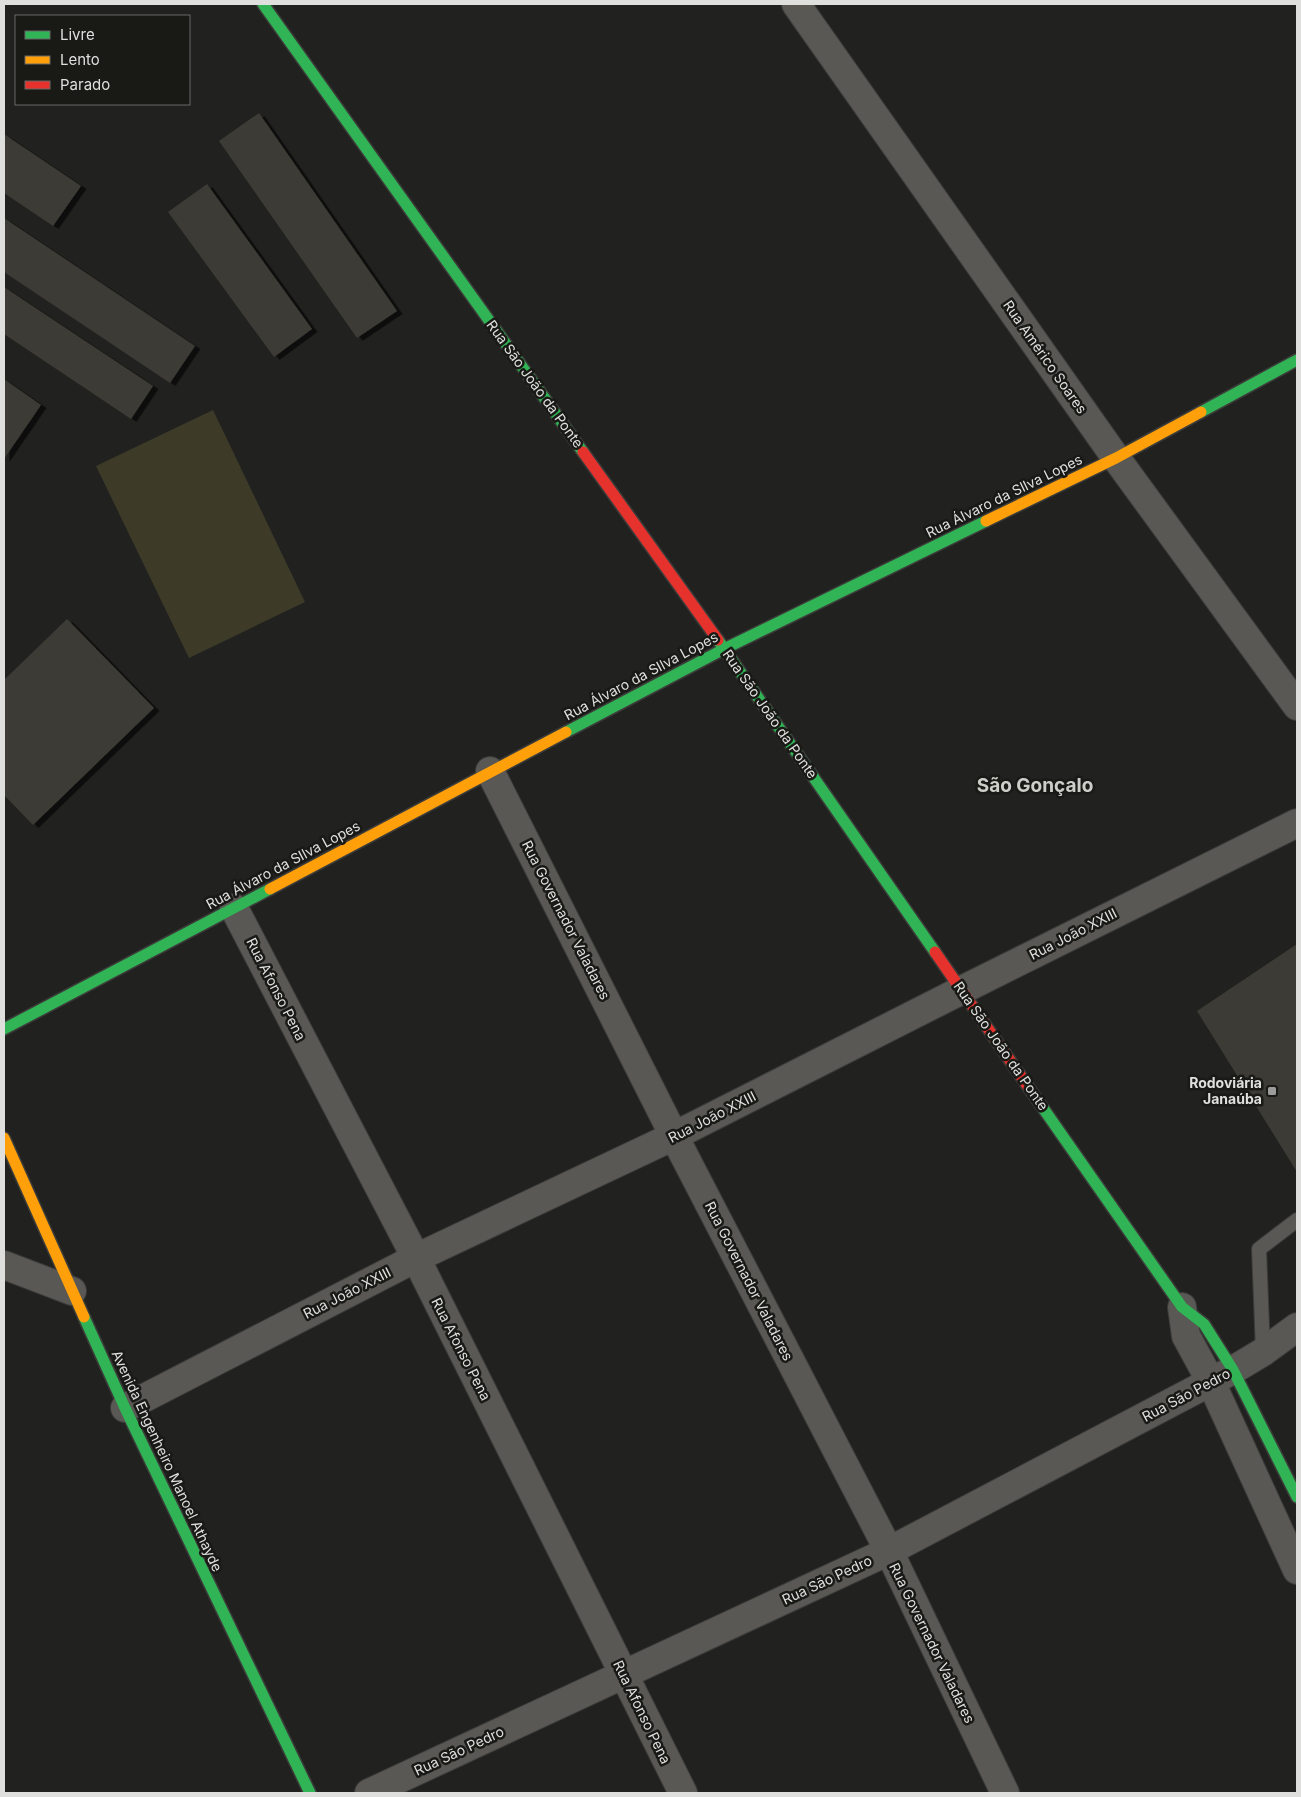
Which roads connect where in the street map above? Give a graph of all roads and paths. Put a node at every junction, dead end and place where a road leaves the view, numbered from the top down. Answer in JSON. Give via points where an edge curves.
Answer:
{"nodes":[{"id":1,"x":264,"y":4,"type":"edge"},
{"id":2,"x":796,"y":4,"type":"edge"},
{"id":3,"x":1297,"y":360,"type":"edge"},
{"id":4,"x":1116,"y":458,"type":"junction"},
{"id":5,"x":724,"y":648,"type":"junction"},
{"id":6,"x":1297,"y":706,"type":"edge"},
{"id":7,"x":490,"y":771,"type":"junction"},
{"id":8,"x":1297,"y":822,"type":"edge"},
{"id":9,"x":234,"y":908,"type":"junction"},
{"id":10,"x":962,"y":990,"type":"junction"},
{"id":11,"x":4,"y":1029,"type":"edge"},
{"id":12,"x":674,"y":1136,"type":"junction"},
{"id":13,"x":4,"y":1138,"type":"edge"},
{"id":14,"x":1297,"y":1220,"type":"edge"},
{"id":15,"x":416,"y":1258,"type":"junction"},
{"id":16,"x":4,"y":1265,"type":"edge"},
{"id":17,"x":72,"y":1291,"type":"junction"},
{"id":18,"x":1182,"y":1307,"type":"joint"},
{"id":19,"x":1297,"y":1327,"type":"edge"},
{"id":20,"x":1263,"y":1352,"type":"junction"},
{"id":21,"x":1222,"y":1376,"type":"junction"},
{"id":22,"x":125,"y":1408,"type":"junction"},
{"id":23,"x":1297,"y":1497,"type":"edge"},
{"id":24,"x":888,"y":1552,"type":"junction"},
{"id":25,"x":1297,"y":1570,"type":"edge"},
{"id":26,"x":624,"y":1674,"type":"junction"},
{"id":27,"x":310,"y":1793,"type":"edge"},
{"id":28,"x":369,"y":1793,"type":"edge"},
{"id":29,"x":683,"y":1793,"type":"edge"},
{"id":30,"x":1005,"y":1793,"type":"edge"}],
"edges":[{"from":1,"to":5,"type":"street","name":"Rua São João da Ponte"},
{"from":2,"to":4,"type":"street","name":"Rua Américo Soares"},
{"from":3,"to":4,"type":"street","name":"Rua Álvaro da SIlva Lopes"},
{"from":4,"to":5,"type":"street","name":"Rua Álvaro da SIlva Lopes"},
{"from":4,"to":6,"type":"street","name":"Rua Américo Soares"},
{"from":5,"to":7,"type":"street","name":"Rua Álvaro da SIlva Lopes"},
{"from":5,"to":10,"type":"street","name":"Rua São João da Ponte"},
{"from":7,"to":9,"type":"street","name":"Rua Álvaro da SIlva Lopes"},
{"from":7,"to":12,"type":"street","name":"Rua Governador Valadares"},
{"from":8,"to":10,"type":"street","name":"Rua João XXIII"},
{"from":9,"to":11,"type":"street","name":"Rua Álvaro da SIlva Lopes"},
{"from":9,"to":15,"type":"street","name":"Rua Afonso Pena"},
{"from":10,"to":12,"type":"street","name":"Rua João XXIII"},
{"from":10,"to":18,"type":"street","name":"Rua São João da Ponte"},
{"from":12,"to":15,"type":"street","name":"Rua João XXIII"},
{"from":12,"to":24,"type":"street","name":"Rua Governador Valadares"},
{"from":13,"to":17,"type":"street","name":"Avenida Engenheiro Manoel Athayde"},
{"from":14,"to":20,"type":"lane","via":[[1259,1249]]},
{"from":15,"to":22,"type":"street","name":"Rua João XXIII"},
{"from":15,"to":26,"type":"street","name":"Rua Afonso Pena"},
{"from":16,"to":17,"type":"street"},
{"from":17,"to":22,"type":"street","name":"Avenida Engenheiro Manoel Athayde"},
{"from":18,"to":21,"type":"street","name":"Rua São João da Ponte","via":[[1186,1336]]},
{"from":19,"to":20,"type":"street","name":"Rua São Pedro"},
{"from":20,"to":21,"type":"street","name":"Rua São Pedro"},
{"from":21,"to":23,"type":"street","name":"Rua São João da Ponte"},
{"from":21,"to":24,"type":"street","name":"Rua São Pedro"},
{"from":21,"to":25,"type":"street","name":"Rua São João da Ponte"},
{"from":22,"to":27,"type":"street","name":"Avenida Engenheiro Manoel Athayde"},
{"from":24,"to":26,"type":"street","name":"Rua São Pedro"},
{"from":24,"to":30,"type":"street","name":"Rua Governador Valadares"},
{"from":26,"to":28,"type":"street","name":"Rua São Pedro"},
{"from":26,"to":29,"type":"street","name":"Rua Afonso Pena"}]}
